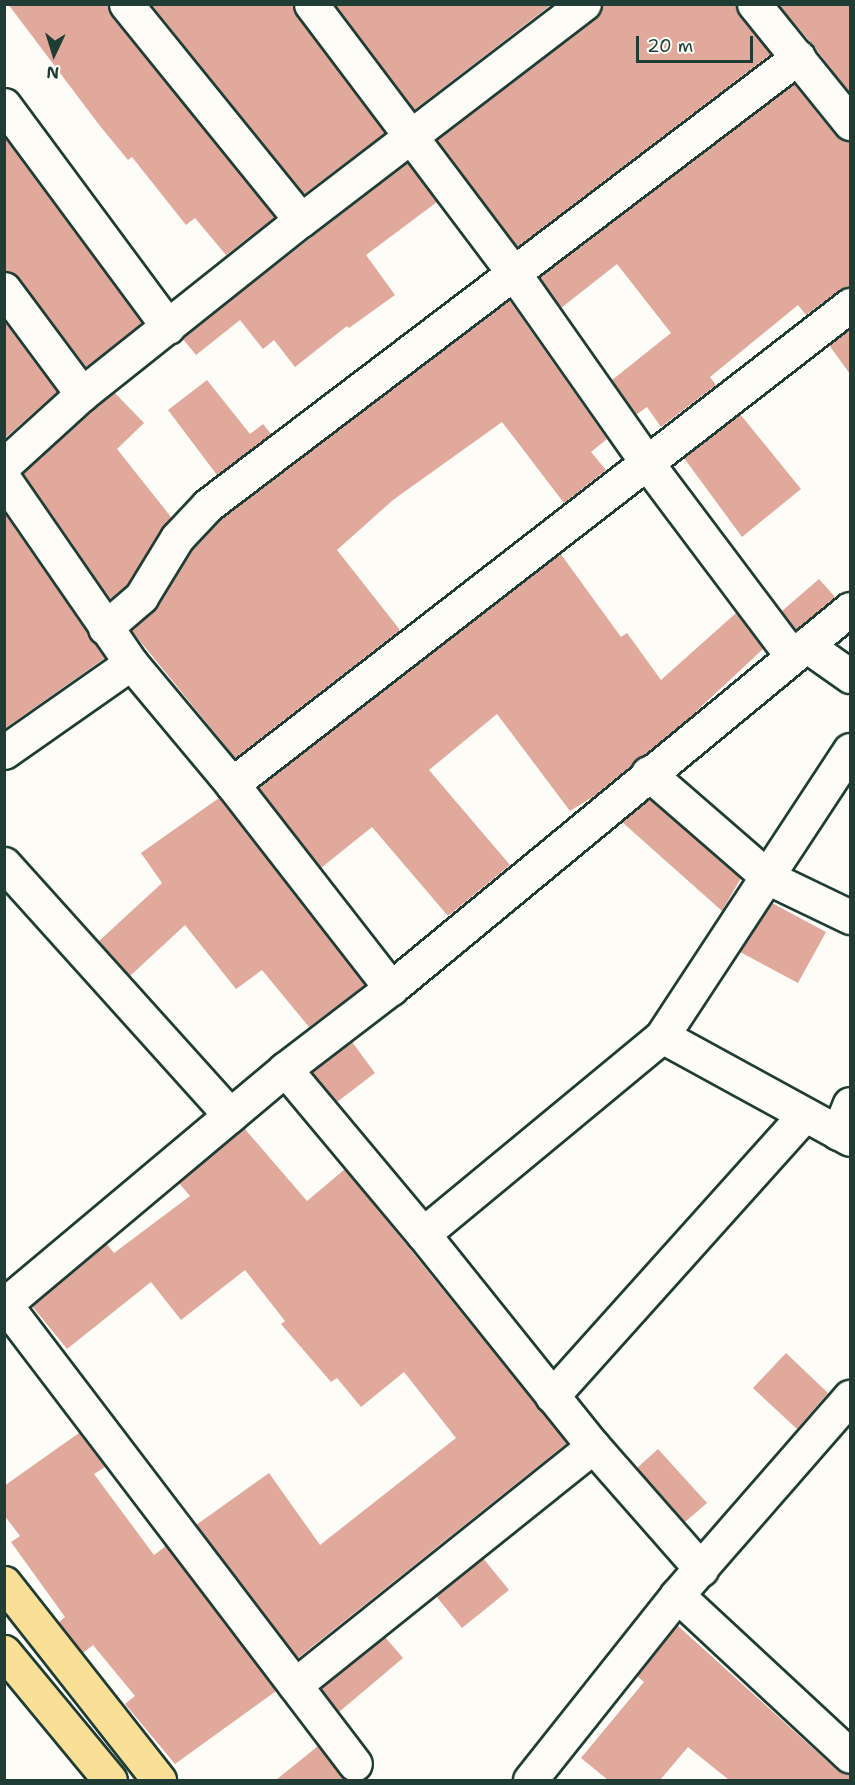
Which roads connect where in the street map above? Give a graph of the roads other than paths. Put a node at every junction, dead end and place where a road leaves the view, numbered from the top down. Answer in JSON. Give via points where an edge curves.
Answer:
{"nodes":[{"id":1,"x":126,"y":4,"type":"edge"},
{"id":2,"x":310,"y":4,"type":"edge"},
{"id":3,"x":754,"y":4,"type":"edge"},
{"id":4,"x":563,"y":10,"type":"edge"},
{"id":5,"x":798,"y":57,"type":"junction"},
{"id":6,"x":4,"y":105,"type":"edge"},
{"id":7,"x":850,"y":123,"type":"edge"},
{"id":8,"x":411,"y":140,"type":"junction"},
{"id":9,"x":301,"y":220,"type":"junction"},
{"id":10,"x":513,"y":272,"type":"junction"},
{"id":11,"x":4,"y":289,"type":"edge"},
{"id":12,"x":850,"y":305,"type":"edge"},
{"id":13,"x":168,"y":327,"type":"junction"},
{"id":14,"x":82,"y":394,"type":"junction"},
{"id":15,"x":647,"y":463,"type":"junction"},
{"id":16,"x":4,"y":465,"type":"edge"},
{"id":17,"x":4,"y":479,"type":"edge"},
{"id":18,"x":850,"y":609,"type":"edge"},
{"id":19,"x":105,"y":628,"type":"junction"},
{"id":20,"x":799,"y":651,"type":"junction"},
{"id":21,"x":131,"y":663,"type":"junction"},
{"id":22,"x":850,"y":676,"type":"edge"},
{"id":23,"x":850,"y":750,"type":"edge"},
{"id":24,"x":4,"y":752,"type":"edge"},
{"id":25,"x":648,"y":773,"type":"junction"},
{"id":26,"x":232,"y":784,"type":"junction"},
{"id":27,"x":4,"y":864,"type":"edge"},
{"id":28,"x":769,"y":878,"type":"junction"},
{"id":29,"x":850,"y":917,"type":"edge"},
{"id":30,"x":391,"y":988,"type":"junction"},
{"id":31,"x":662,"y":1036,"type":"junction"},
{"id":32,"x":285,"y":1069,"type":"junction"},
{"id":33,"x":230,"y":1115,"type":"junction"},
{"id":34,"x":804,"y":1115,"type":"junction"},
{"id":35,"x":846,"y":1125,"type":"edge"},
{"id":36,"x":423,"y":1234,"type":"junction"},
{"id":37,"x":5,"y":1304,"type":"edge"},
{"id":38,"x":552,"y":1396,"type":"junction"},
{"id":39,"x":850,"y":1397,"type":"edge"},
{"id":40,"x":593,"y":1446,"type":"junction"},
{"id":41,"x":701,"y":1569,"type":"junction"},
{"id":42,"x":4,"y":1583,"type":"edge"},
{"id":43,"x":677,"y":1595,"type":"junction"},
{"id":44,"x":4,"y":1652,"type":"edge"},
{"id":45,"x":295,"y":1685,"type":"junction"},
{"id":46,"x":850,"y":1756,"type":"edge"},
{"id":47,"x":355,"y":1764,"type":"dead end"},
{"id":48,"x":850,"y":1766,"type":"edge"},
{"id":49,"x":110,"y":1780,"type":"edge"},
{"id":50,"x":159,"y":1780,"type":"edge"},
{"id":51,"x":530,"y":1780,"type":"edge"},
{"id":52,"x":840,"y":1780,"type":"edge"}],
"edges":[{"from":1,"to":9,"type":"street"},
{"from":2,"to":8,"type":"street"},
{"from":3,"to":5,"type":"street"},
{"from":4,"to":8,"type":"street"},
{"from":5,"to":7,"type":"street"},
{"from":5,"to":10,"type":"street"},
{"from":6,"to":13,"type":"street"},
{"from":8,"to":9,"type":"street"},
{"from":8,"to":10,"type":"street"},
{"from":9,"to":13,"type":"street"},
{"from":10,"to":15,"type":"street"},
{"from":10,"to":19,"type":"street","via":[[208,505],[177,538],[141,597]]},
{"from":11,"to":14,"type":"street"},
{"from":12,"to":15,"type":"street"},
{"from":13,"to":14,"type":"street"},
{"from":14,"to":16,"type":"street"},
{"from":15,"to":20,"type":"street"},
{"from":15,"to":26,"type":"street"},
{"from":17,"to":19,"type":"street"},
{"from":18,"to":20,"type":"street"},
{"from":19,"to":21,"type":"street"},
{"from":20,"to":22,"type":"street"},
{"from":20,"to":25,"type":"street"},
{"from":21,"to":24,"type":"street"},
{"from":21,"to":26,"type":"street"},
{"from":23,"to":28,"type":"street"},
{"from":25,"to":28,"type":"street"},
{"from":25,"to":30,"type":"street"},
{"from":26,"to":30,"type":"street"},
{"from":27,"to":33,"type":"street"},
{"from":28,"to":29,"type":"street"},
{"from":28,"to":31,"type":"street"},
{"from":30,"to":32,"type":"street"},
{"from":31,"to":34,"type":"street"},
{"from":31,"to":36,"type":"street"},
{"from":32,"to":33,"type":"street"},
{"from":32,"to":36,"type":"street"},
{"from":33,"to":37,"type":"street"},
{"from":34,"to":35,"type":"street"},
{"from":34,"to":38,"type":"street"},
{"from":36,"to":38,"type":"street"},
{"from":37,"to":45,"type":"street"},
{"from":38,"to":40,"type":"street"},
{"from":39,"to":41,"type":"street"},
{"from":40,"to":41,"type":"street"},
{"from":40,"to":45,"type":"street"},
{"from":41,"to":43,"type":"street"},
{"from":42,"to":50,"type":"main road"},
{"from":43,"to":46,"type":"street"},
{"from":43,"to":51,"type":"street"},
{"from":44,"to":49,"type":"main road"},
{"from":45,"to":47,"type":"street"},
{"from":48,"to":52,"type":"street"}]}
